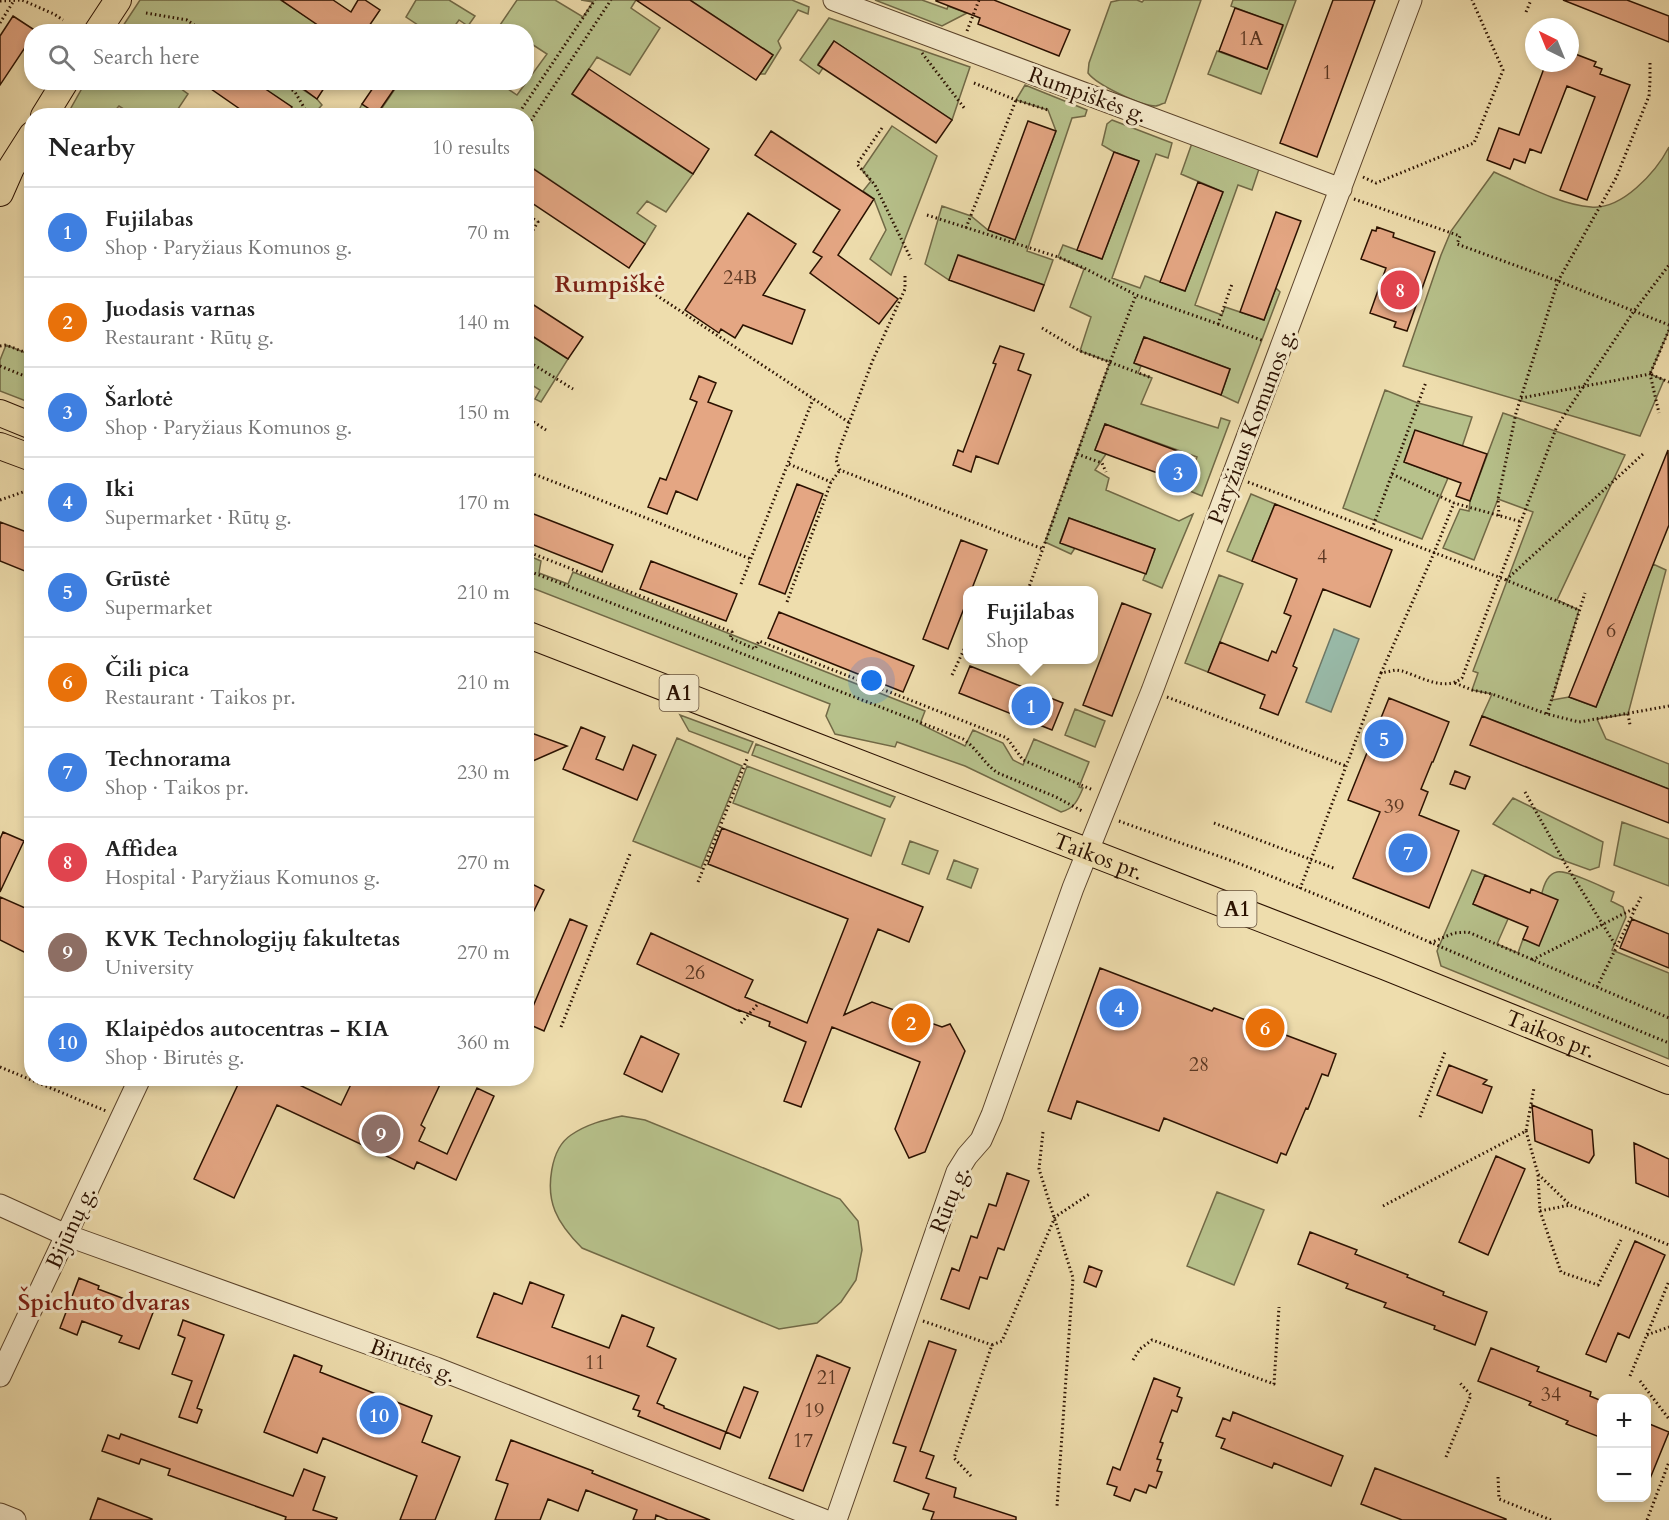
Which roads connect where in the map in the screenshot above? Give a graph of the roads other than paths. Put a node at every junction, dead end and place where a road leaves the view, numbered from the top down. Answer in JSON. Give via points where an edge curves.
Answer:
{"nodes":[{"id":1,"x":118,"y":0,"type":"edge"},
{"id":2,"x":834,"y":0,"type":"edge"},
{"id":3,"x":1412,"y":0,"type":"edge"},
{"id":4,"x":102,"y":24,"type":"edge"},
{"id":5,"x":60,"y":90,"type":"edge"},
{"id":6,"x":49,"y":108,"type":"edge"},
{"id":7,"x":24,"y":146,"type":"edge"},
{"id":8,"x":5,"y":173,"type":"edge"},
{"id":9,"x":1342,"y":184,"type":"junction"},
{"id":10,"x":0,"y":193,"type":"edge"},
{"id":11,"x":0,"y":446,"type":"edge"},
{"id":12,"x":24,"y":455,"type":"edge"},
{"id":13,"x":534,"y":637,"type":"edge"},
{"id":14,"x":1088,"y":851,"type":"junction"},
{"id":15,"x":1669,"y":1081,"type":"edge"},
{"id":16,"x":136,"y":1086,"type":"edge"},
{"id":17,"x":0,"y":1205,"type":"edge"},
{"id":18,"x":66,"y":1235,"type":"junction"},
{"id":19,"x":0,"y":1376,"type":"edge"},
{"id":20,"x":0,"y":1514,"type":"edge"},
{"id":21,"x":15,"y":1520,"type":"edge"},
{"id":22,"x":824,"y":1520,"type":"edge"},
{"id":23,"x":836,"y":1520,"type":"edge"}],
"edges":[{"from":1,"to":4,"type":"main road"},
{"from":2,"to":9,"type":"street","name":"Rumpiškės g."},
{"from":3,"to":9,"type":"street","name":"Paryžiaus Komunos g."},
{"from":5,"to":6,"type":"main road"},
{"from":7,"to":8,"type":"main road"},
{"from":8,"to":10,"type":"main road"},
{"from":9,"to":14,"type":"street","name":"Paryžiaus Komunos g.","via":[[1152,691],[1095,812]]},
{"from":11,"to":12,"type":"main road"},
{"from":13,"to":14,"type":"main road","name":"Taikos pr.","number":"A1"},
{"from":14,"to":15,"type":"main road","name":"Taikos pr.","number":"A1"},
{"from":14,"to":23,"type":"street","name":"Rūtų g.","via":[[992,1115],[981,1140],[957,1172]]},
{"from":16,"to":18,"type":"street","name":"Bijūnų g."},
{"from":17,"to":18,"type":"street","name":"Birutės g."},
{"from":18,"to":19,"type":"street","name":"Bijūnų g."},
{"from":18,"to":22,"type":"street","name":"Birutės g.","via":[[436,1368]]},
{"from":20,"to":21,"type":"street"}]}
